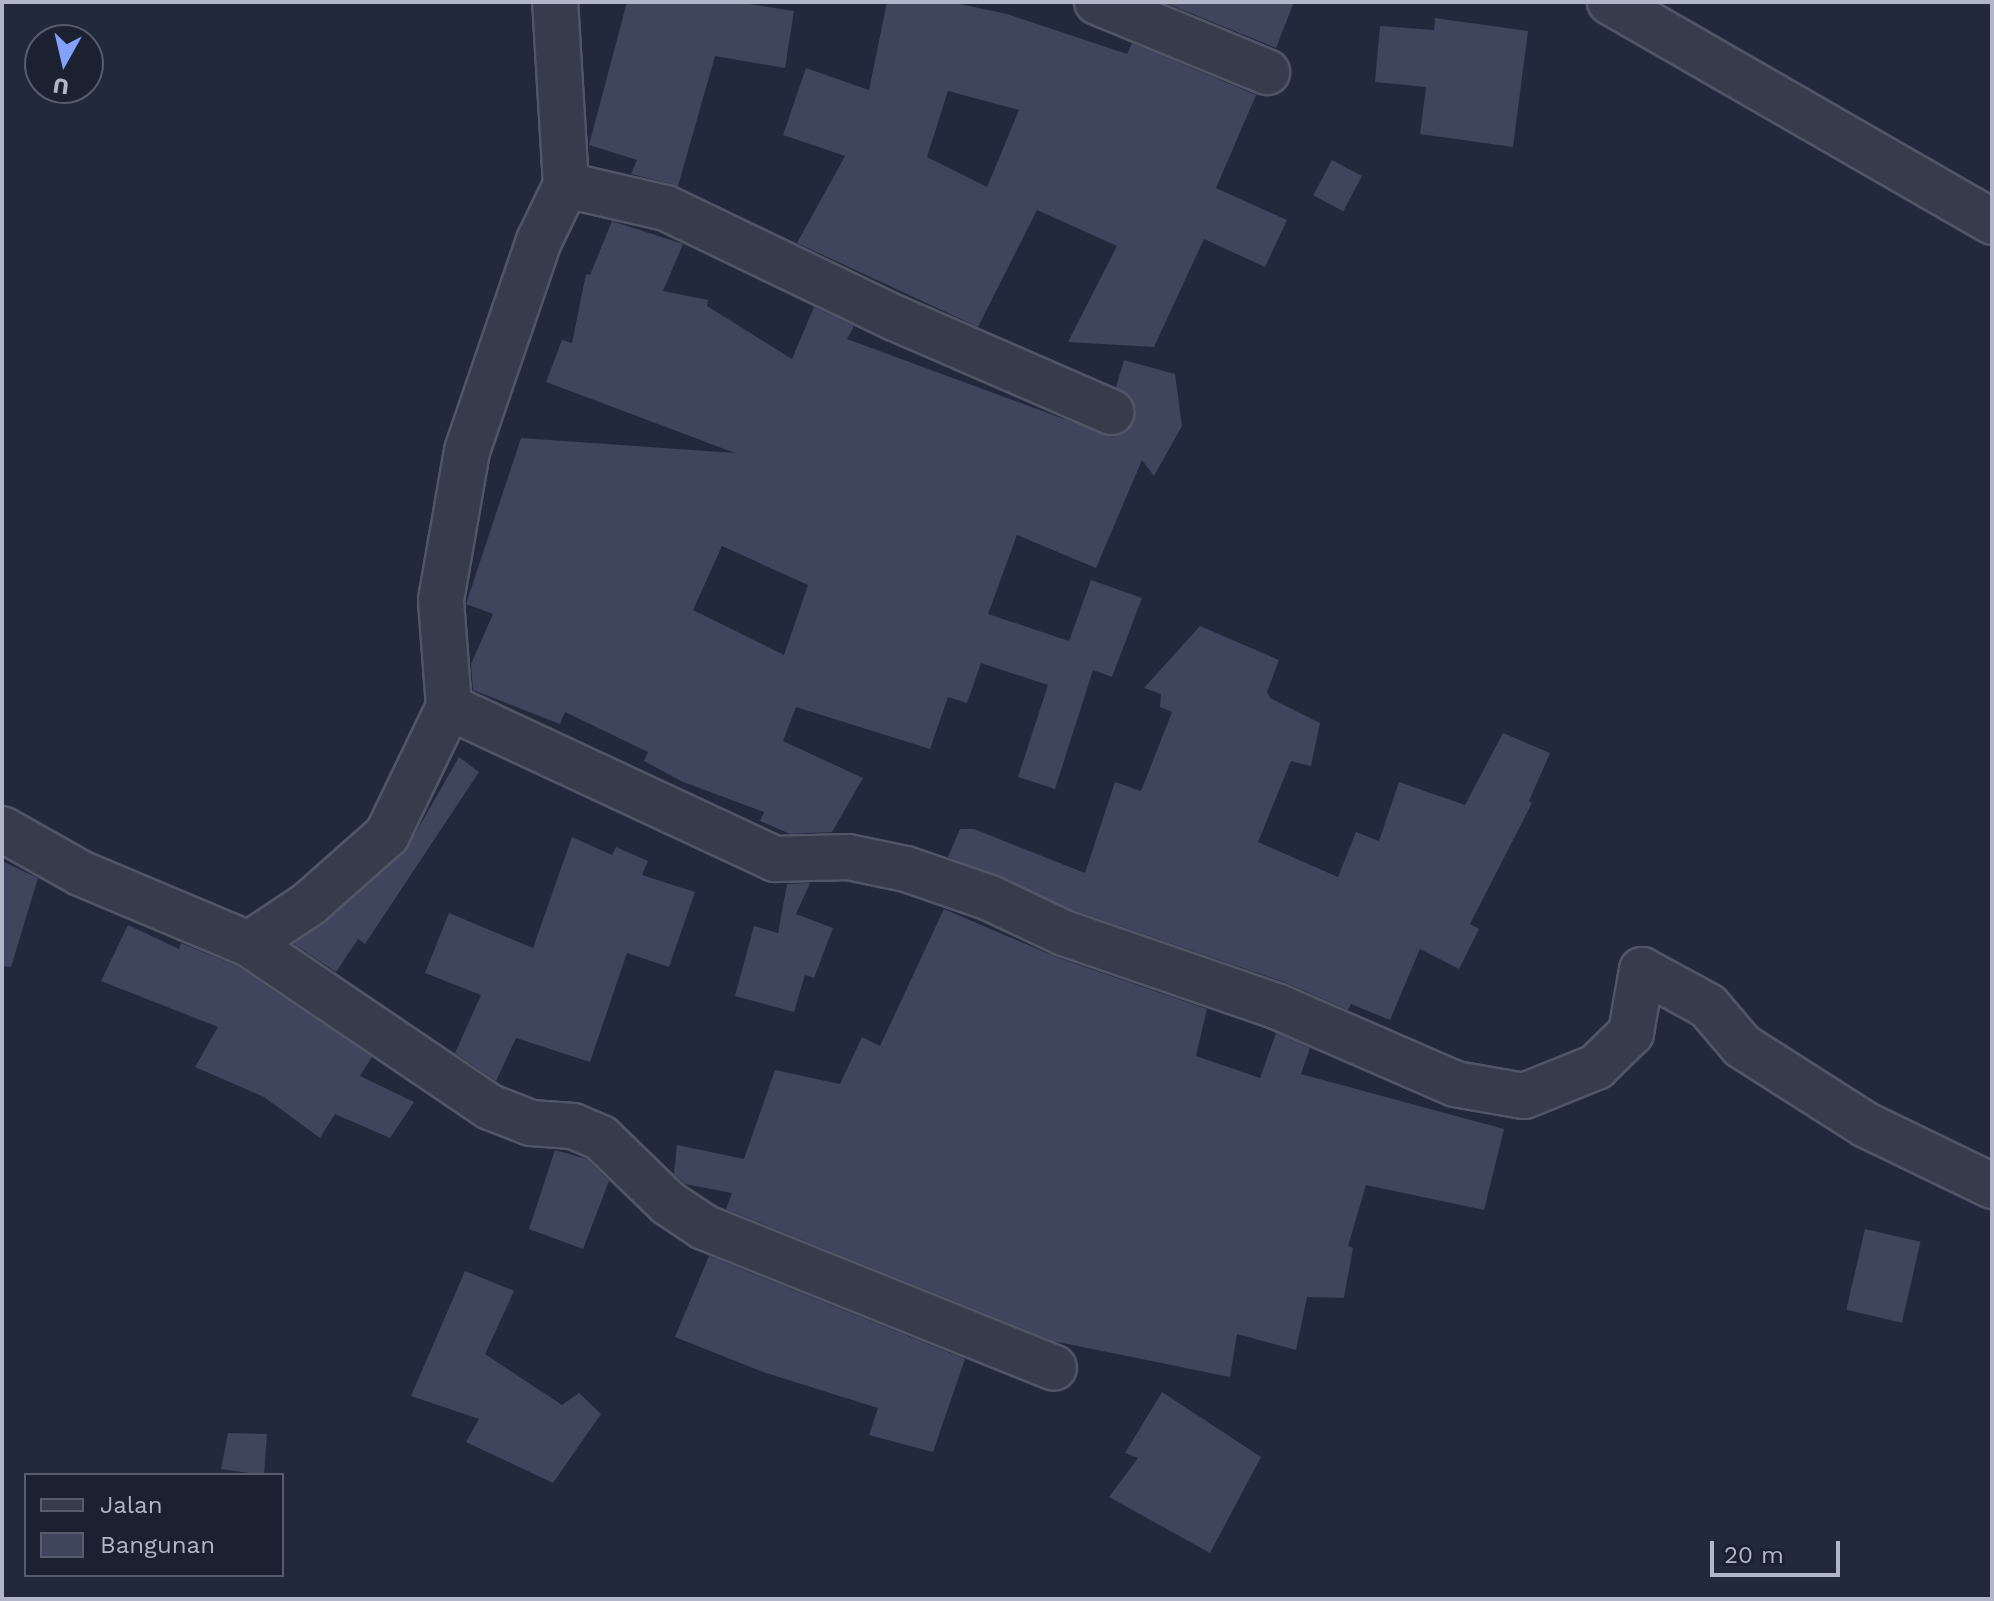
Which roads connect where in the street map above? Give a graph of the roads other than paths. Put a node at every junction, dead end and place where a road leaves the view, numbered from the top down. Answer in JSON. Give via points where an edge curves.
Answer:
{"nodes":[{"id":1,"x":555,"y":2,"type":"edge"},
{"id":2,"x":1097,"y":2,"type":"edge"},
{"id":3,"x":1610,"y":2,"type":"edge"},
{"id":4,"x":1267,"y":72,"type":"dead end"},
{"id":5,"x":566,"y":185,"type":"junction"},
{"id":6,"x":1992,"y":222,"type":"edge"},
{"id":7,"x":1111,"y":412,"type":"dead end"},
{"id":8,"x":449,"y":707,"type":"junction"},
{"id":9,"x":2,"y":829,"type":"edge"},
{"id":10,"x":249,"y":944,"type":"junction"},
{"id":11,"x":1992,"y":1186,"type":"edge"},
{"id":12,"x":1054,"y":1368,"type":"dead end"}],
"edges":[{"from":1,"to":5,"type":"street"},
{"from":2,"to":4,"type":"street"},
{"from":3,"to":6,"type":"street"},
{"from":5,"to":7,"type":"street","via":[[666,208],[895,318]]},
{"from":5,"to":8,"type":"street","via":[[539,241],[467,451],[441,600]]},
{"from":8,"to":10,"type":"street","via":[[387,835],[309,904]]},
{"from":8,"to":11,"type":"street","via":[[775,859],[848,857],[920,874],[990,898],[1064,933],[1276,1006],[1455,1084],[1524,1096],[1596,1067],[1631,1033],[1642,970],[1708,1006],[1742,1046],[1866,1125]]},
{"from":9,"to":10,"type":"street","via":[[80,873]]},
{"from":10,"to":12,"type":"street","via":[[490,1107],[521,1120],[573,1126],[601,1138],[668,1203],[704,1227]]}]}
